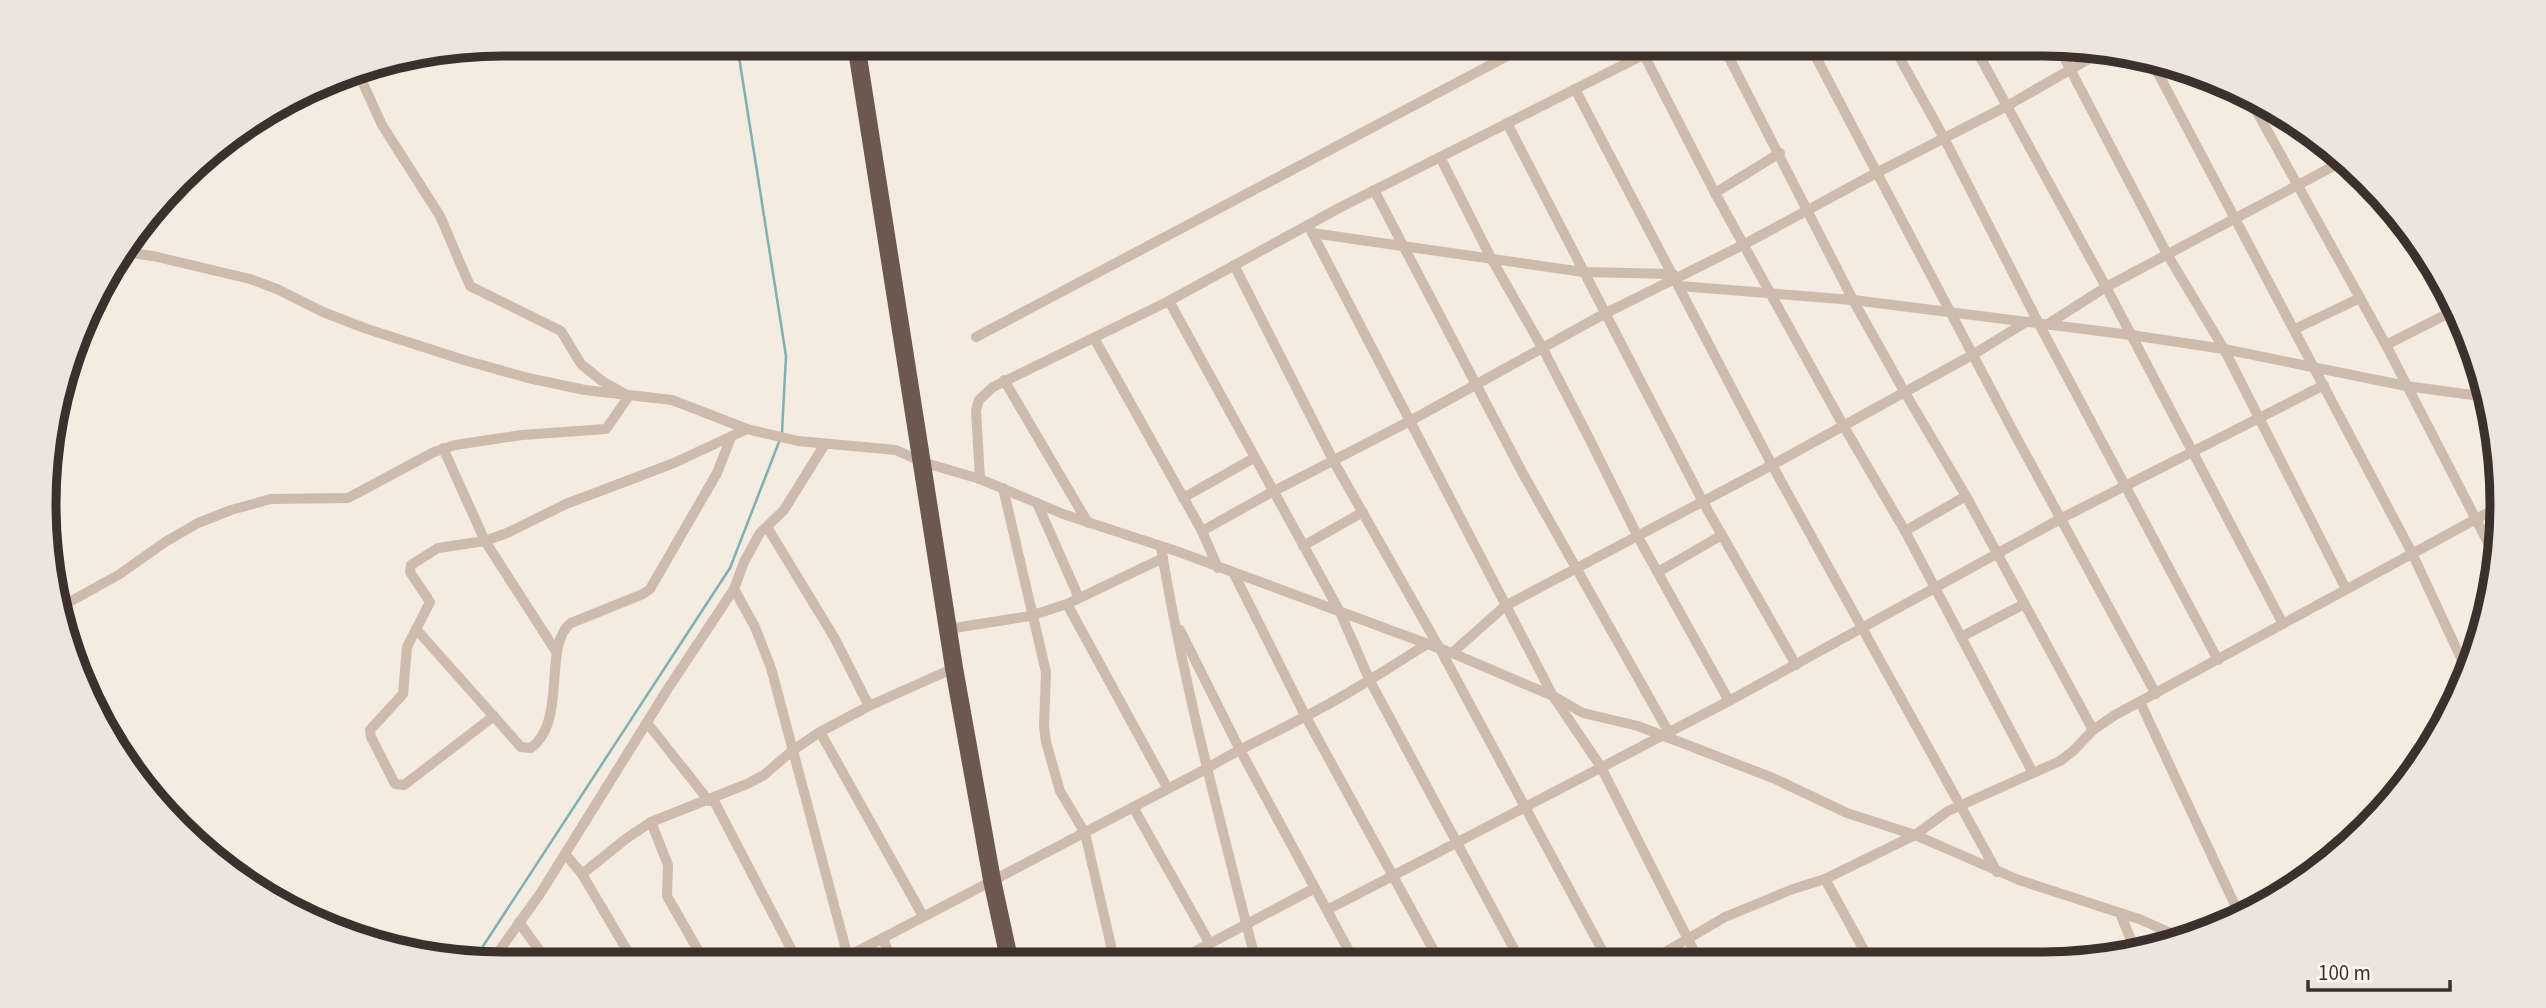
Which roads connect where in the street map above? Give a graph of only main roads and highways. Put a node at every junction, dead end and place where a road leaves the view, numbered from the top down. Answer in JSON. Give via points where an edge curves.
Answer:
{"nodes":[{"id":1,"x":858,"y":56,"type":"edge"},
{"id":2,"x":1008,"y":952,"type":"edge"}],
"edges":[{"from":1,"to":2,"type":"highway","via":[[954,668]]}]}
